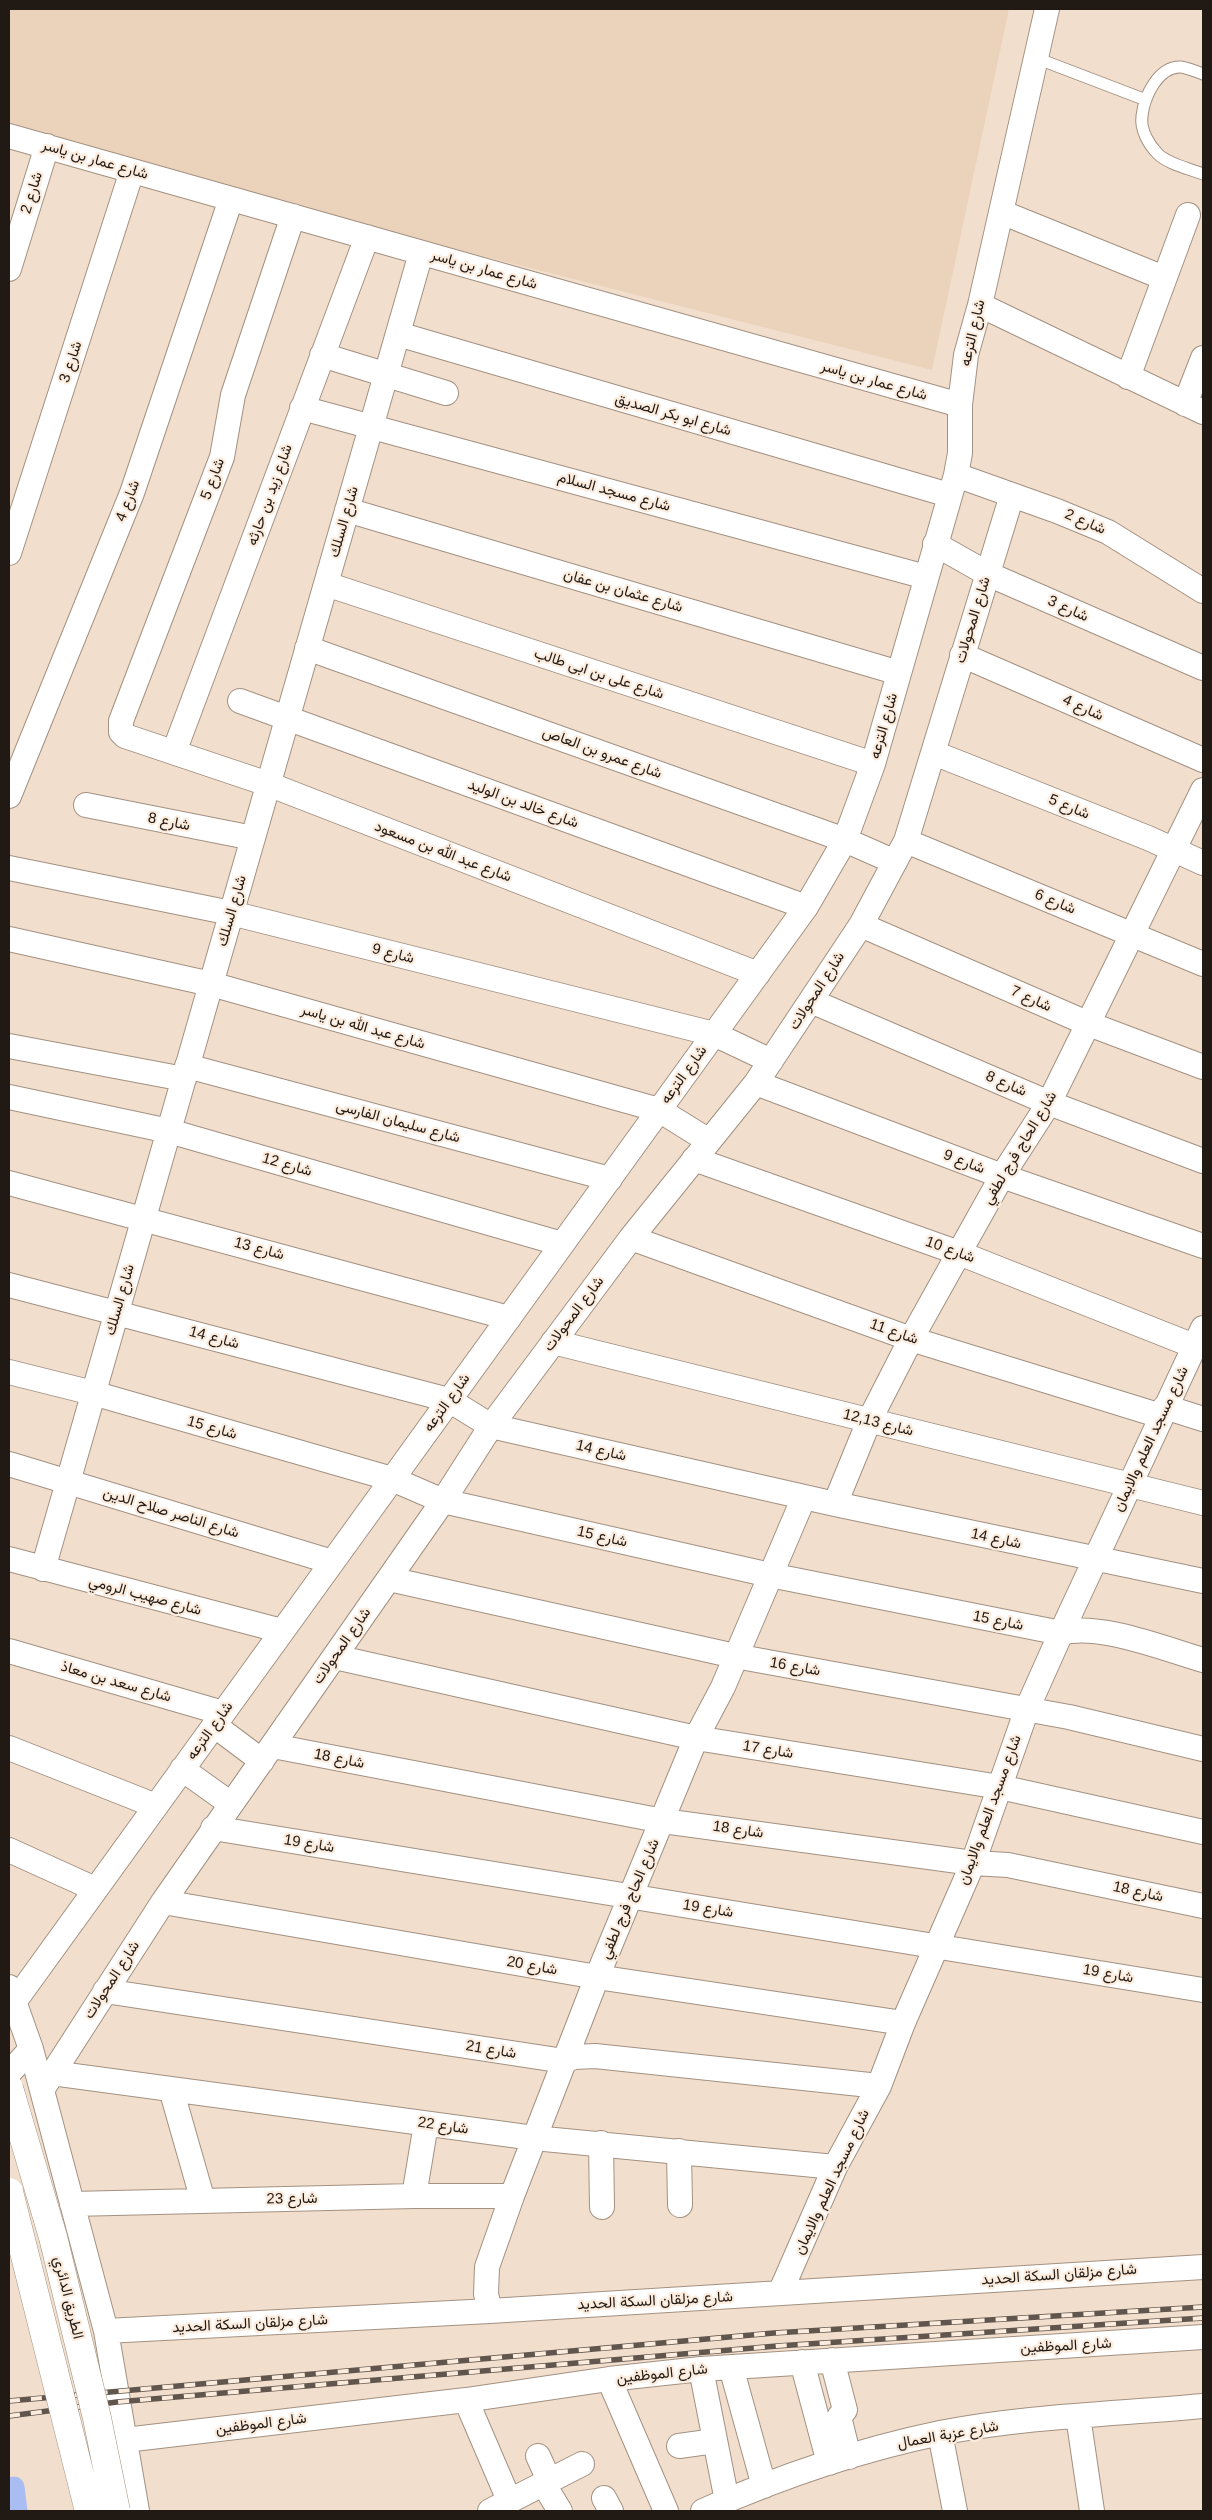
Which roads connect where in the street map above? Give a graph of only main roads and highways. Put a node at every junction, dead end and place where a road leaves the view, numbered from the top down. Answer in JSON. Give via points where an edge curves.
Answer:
{"nodes":[{"id":1,"x":9,"y":2088,"type":"edge"},
{"id":2,"x":9,"y":2192,"type":"edge"},
{"id":3,"x":89,"y":2511,"type":"edge"},
{"id":4,"x":116,"y":2511,"type":"edge"}],
"edges":[{"from":1,"to":4,"type":"main road","name":"الطريق الدائري","bridge":true,"via":[[55,2246]]},
{"from":2,"to":3,"type":"main road","name":"الطريق الدائري","bridge":true}]}
